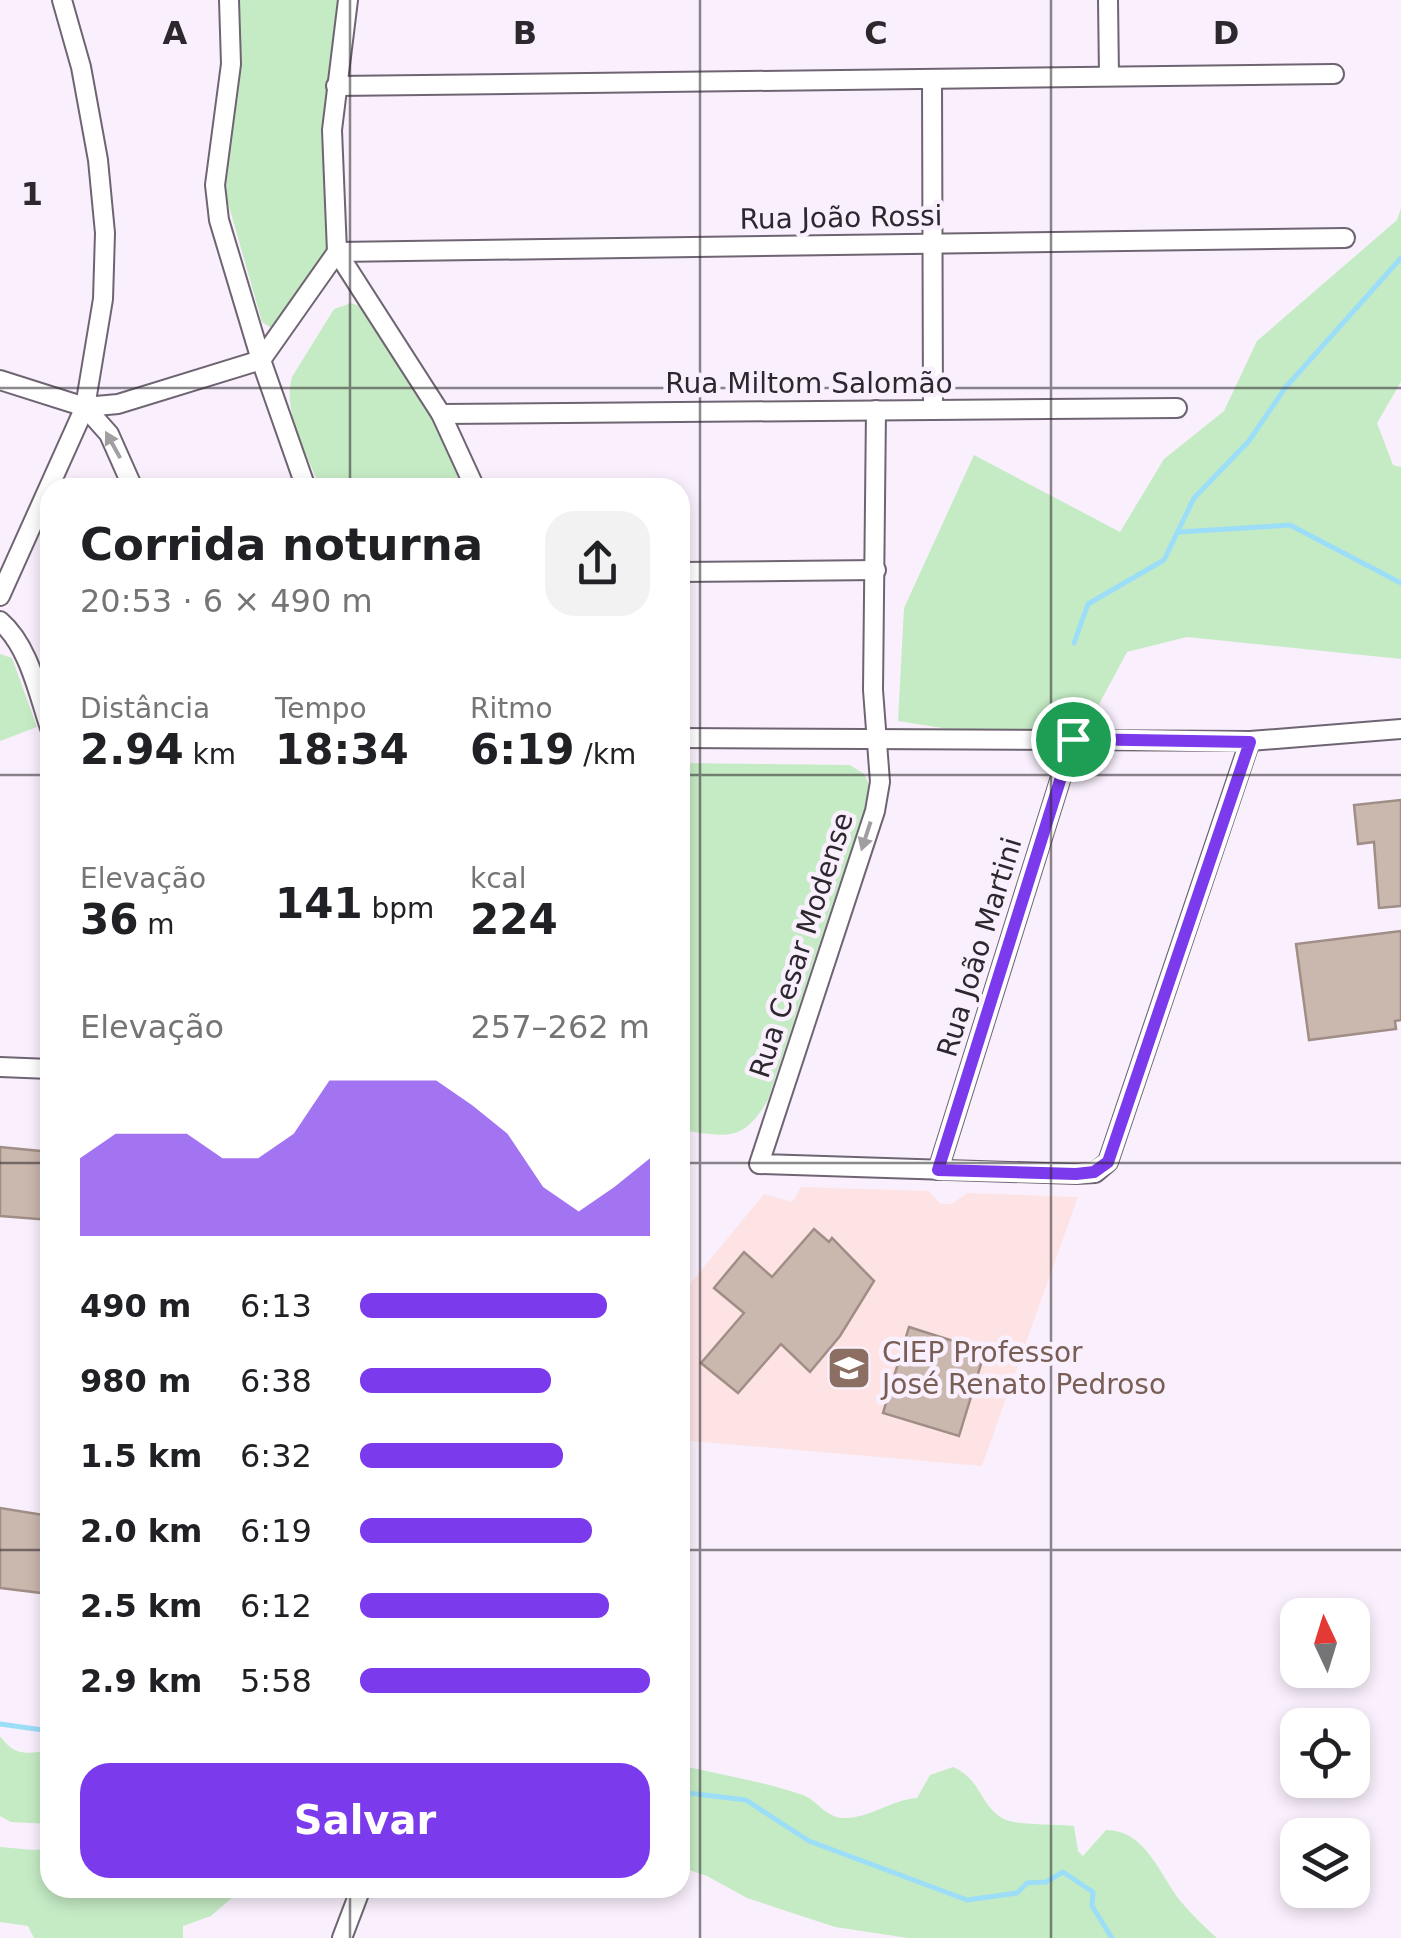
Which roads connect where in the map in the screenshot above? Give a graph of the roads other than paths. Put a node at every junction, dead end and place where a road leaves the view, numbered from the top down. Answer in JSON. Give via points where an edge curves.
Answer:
{"nodes":[{"id":1,"x":62,"y":0,"type":"edge"},
{"id":2,"x":229,"y":0,"type":"edge"},
{"id":3,"x":348,"y":0,"type":"edge"},
{"id":4,"x":1108,"y":0,"type":"edge"},
{"id":5,"x":1334,"y":74,"type":"dead end"},
{"id":6,"x":1109,"y":76,"type":"junction"},
{"id":7,"x":932,"y":79,"type":"junction"},
{"id":8,"x":336,"y":86,"type":"junction"},
{"id":9,"x":1345,"y":238,"type":"dead end"},
{"id":10,"x":932,"y":244,"type":"junction"},
{"id":11,"x":338,"y":252,"type":"junction"},
{"id":12,"x":261,"y":360,"type":"junction"},
{"id":13,"x":0,"y":380,"type":"edge"},
{"id":14,"x":85,"y":407,"type":"junction"},
{"id":15,"x":1176,"y":408,"type":"dead end"},
{"id":16,"x":876,"y":410,"type":"junction"},
{"id":17,"x":932,"y":410,"type":"junction"},
{"id":18,"x":442,"y":414,"type":"junction"},
{"id":19,"x":53,"y":478,"type":"edge"},
{"id":20,"x":129,"y":478,"type":"edge"},
{"id":21,"x":302,"y":478,"type":"edge"},
{"id":22,"x":470,"y":478,"type":"edge"},
{"id":23,"x":40,"y":507,"type":"edge"},
{"id":24,"x":876,"y":570,"type":"junction"},
{"id":25,"x":690,"y":572,"type":"edge"},
{"id":26,"x":0,"y":596,"type":"edge"},
{"id":27,"x":0,"y":622,"type":"edge"},
{"id":28,"x":40,"y":700,"type":"edge"},
{"id":29,"x":1401,"y":729,"type":"edge"},
{"id":30,"x":690,"y":738,"type":"edge"},
{"id":31,"x":1073,"y":739,"type":"junction"},
{"id":32,"x":877,"y":741,"type":"junction"},
{"id":33,"x":1250,"y":742,"type":"junction"},
{"id":34,"x":0,"y":1067,"type":"edge"},
{"id":35,"x":40,"y":1069,"type":"edge"},
{"id":36,"x":938,"y":1170,"type":"junction"},
{"id":37,"x":358,"y":1898,"type":"edge"},
{"id":38,"x":342,"y":1938,"type":"edge"}],
"edges":[{"from":1,"to":14,"type":"street","via":[[82,67],[105,233],[103,298]]},
{"from":2,"to":12,"type":"street","via":[[231,64],[215,185],[219,220]]},
{"from":3,"to":8,"type":"street"},
{"from":4,"to":6,"type":"street"},
{"from":5,"to":6,"type":"street"},
{"from":6,"to":7,"type":"street"},
{"from":7,"to":8,"type":"street"},
{"from":7,"to":10,"type":"street"},
{"from":8,"to":11,"type":"street","via":[[332,176]]},
{"from":9,"to":10,"type":"street","name":"Rua João Rossi"},
{"from":10,"to":11,"type":"street","name":"Rua João Rossi"},
{"from":10,"to":17,"type":"street"},
{"from":11,"to":12,"type":"street"},
{"from":11,"to":18,"type":"street"},
{"from":12,"to":14,"type":"street","via":[[118,404]]},
{"from":12,"to":21,"type":"street"},
{"from":13,"to":14,"type":"street"},
{"from":14,"to":19,"type":"street"},
{"from":20,"to":14,"type":"street","one_way":true,"via":[[109,434]]},
{"from":15,"to":17,"type":"street","name":"Rua Miltom Salomão"},
{"from":16,"to":17,"type":"street","name":"Rua Miltom Salomão"},
{"from":16,"to":18,"type":"street","name":"Rua Miltom Salomão"},
{"from":16,"to":24,"type":"street","name":"Rua Cesar Modense"},
{"from":18,"to":22,"type":"street"},
{"from":23,"to":26,"type":"street"},
{"from":24,"to":25,"type":"street"},
{"from":24,"to":32,"type":"street","name":"Rua Cesar Modense"},
{"from":27,"to":28,"type":"street","via":[[22,649]]},
{"from":29,"to":33,"type":"street"},
{"from":30,"to":32,"type":"street"},
{"from":31,"to":32,"type":"street"},
{"from":31,"to":33,"type":"street"},
{"from":31,"to":36,"type":"street","name":"Rua João Martini"},
{"from":32,"to":36,"type":"street","name":"Rua Cesar Modense","one_way":true,"via":[[874,811],[759,1164]]},
{"from":33,"to":36,"type":"street","via":[[1108,1162],[1076,1174]]},
{"from":34,"to":35,"type":"street"},
{"from":37,"to":38,"type":"street"}]}
